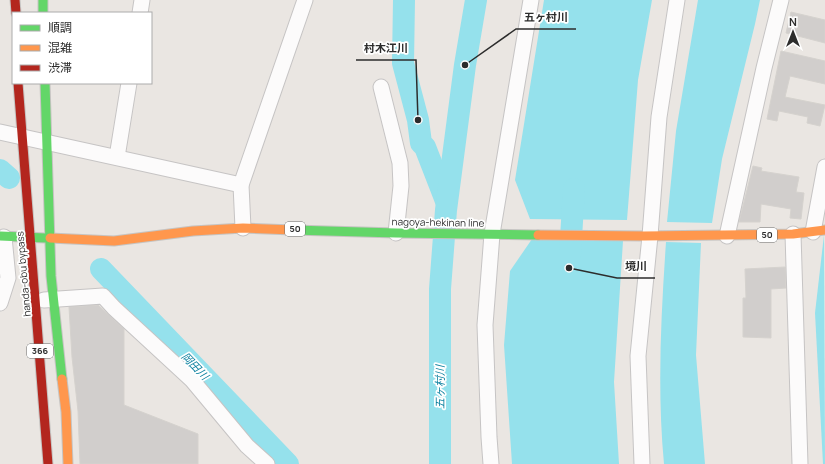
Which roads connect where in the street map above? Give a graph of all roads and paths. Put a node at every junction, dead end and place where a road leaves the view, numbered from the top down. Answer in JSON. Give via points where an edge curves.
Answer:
{"nodes":[{"id":1,"x":15,"y":0,"type":"edge"},
{"id":2,"x":43,"y":0,"type":"edge"},
{"id":3,"x":142,"y":0,"type":"edge"},
{"id":4,"x":305,"y":0,"type":"edge"},
{"id":5,"x":531,"y":0,"type":"edge"},
{"id":6,"x":677,"y":0,"type":"edge"},
{"id":7,"x":781,"y":0,"type":"edge"},
{"id":8,"x":16,"y":12,"type":"edge"},
{"id":9,"x":43,"y":12,"type":"edge"},
{"id":10,"x":140,"y":12,"type":"edge"},
{"id":11,"x":18,"y":84,"type":"edge"},
{"id":12,"x":45,"y":84,"type":"edge"},
{"id":13,"x":129,"y":84,"type":"edge"},
{"id":14,"x":381,"y":87,"type":"dead end"},
{"id":15,"x":0,"y":132,"type":"edge"},
{"id":16,"x":23,"y":138,"type":"junction"},
{"id":17,"x":47,"y":143,"type":"junction"},
{"id":18,"x":117,"y":157,"type":"junction"},
{"id":19,"x":825,"y":167,"type":"edge"},
{"id":20,"x":241,"y":185,"type":"junction"},
{"id":21,"x":243,"y":228,"type":"junction"},
{"id":22,"x":819,"y":231,"type":"edge"},
{"id":23,"x":396,"y":232,"type":"junction"},
{"id":24,"x":492,"y":234,"type":"junction"},
{"id":25,"x":793,"y":234,"type":"junction"},
{"id":26,"x":650,"y":236,"type":"junction"},
{"id":27,"x":724,"y":236,"type":"junction"},
{"id":28,"x":2,"y":237,"type":"edge"},
{"id":29,"x":30,"y":237,"type":"junction"},
{"id":30,"x":50,"y":238,"type":"junction"},
{"id":31,"x":54,"y":300,"type":"junction"},
{"id":32,"x":37,"y":301,"type":"junction"},
{"id":33,"x":0,"y":303,"type":"edge"},
{"id":34,"x":247,"y":446,"type":"junction"},
{"id":35,"x":48,"y":464,"type":"edge"},
{"id":36,"x":68,"y":464,"type":"edge"},
{"id":37,"x":249,"y":464,"type":"edge"},
{"id":38,"x":268,"y":464,"type":"edge"},
{"id":39,"x":492,"y":464,"type":"edge"},
{"id":40,"x":642,"y":464,"type":"edge"},
{"id":41,"x":800,"y":464,"type":"edge"}],
"edges":[{"from":1,"to":8,"type":"main road"},
{"from":2,"to":9,"type":"main road"},
{"from":3,"to":10,"type":"street"},
{"from":4,"to":20,"type":"street"},
{"from":5,"to":24,"type":"street"},
{"from":6,"to":26,"type":"street","via":[[659,117]]},
{"from":7,"to":27,"type":"street"},
{"from":11,"to":16,"type":"main road","name":"handa-obu bypass","number":"366"},
{"from":12,"to":17,"type":"main road","number":"366"},
{"from":13,"to":18,"type":"street"},
{"from":14,"to":23,"type":"street","via":[[400,163],[401,186]]},
{"from":15,"to":16,"type":"street"},
{"from":16,"to":17,"type":"street"},
{"from":16,"to":29,"type":"main road","name":"handa-obu bypass","number":"366"},
{"from":17,"to":18,"type":"street"},
{"from":17,"to":30,"type":"main road","number":"366"},
{"from":18,"to":20,"type":"street"},
{"from":19,"to":22,"type":"street"},
{"from":20,"to":21,"type":"street"},
{"from":21,"to":23,"type":"main road","name":"nagoya-hekinan line","number":"50"},
{"from":21,"to":30,"type":"main road","name":"nagoya-hekinan line","number":"50","via":[[193,231],[114,241]]},
{"from":22,"to":25,"type":"main road","name":"nagoya-hekinan line","number":"50"},
{"from":23,"to":24,"type":"main road","name":"nagoya-hekinan line","number":"50"},
{"from":24,"to":26,"type":"main road","name":"nagoya-hekinan line","number":"50"},
{"from":24,"to":39,"type":"street","via":[[485,325]]},
{"from":25,"to":27,"type":"main road","name":"nagoya-hekinan line","number":"50"},
{"from":25,"to":41,"type":"street"},
{"from":26,"to":27,"type":"main road","name":"nagoya-hekinan line","number":"50"},
{"from":26,"to":40,"type":"street","via":[[638,356]]},
{"from":28,"to":29,"type":"main road","name":"nagoya-hekinan line"},
{"from":28,"to":33,"type":"street","via":[[8,278]]},
{"from":29,"to":30,"type":"main road","name":"nagoya-hekinan line"},
{"from":29,"to":32,"type":"main road","name":"handa-obu bypass","number":"366"},
{"from":30,"to":31,"type":"main road","number":"366"},
{"from":31,"to":32,"type":"street"},
{"from":31,"to":34,"type":"street","via":[[103,296],[192,380]]},
{"from":31,"to":36,"type":"main road","number":"366","via":[[66,412]]},
{"from":32,"to":35,"type":"main road","name":"handa-obu bypass","number":"366"},
{"from":34,"to":37,"type":"street"},
{"from":34,"to":38,"type":"street"}]}
